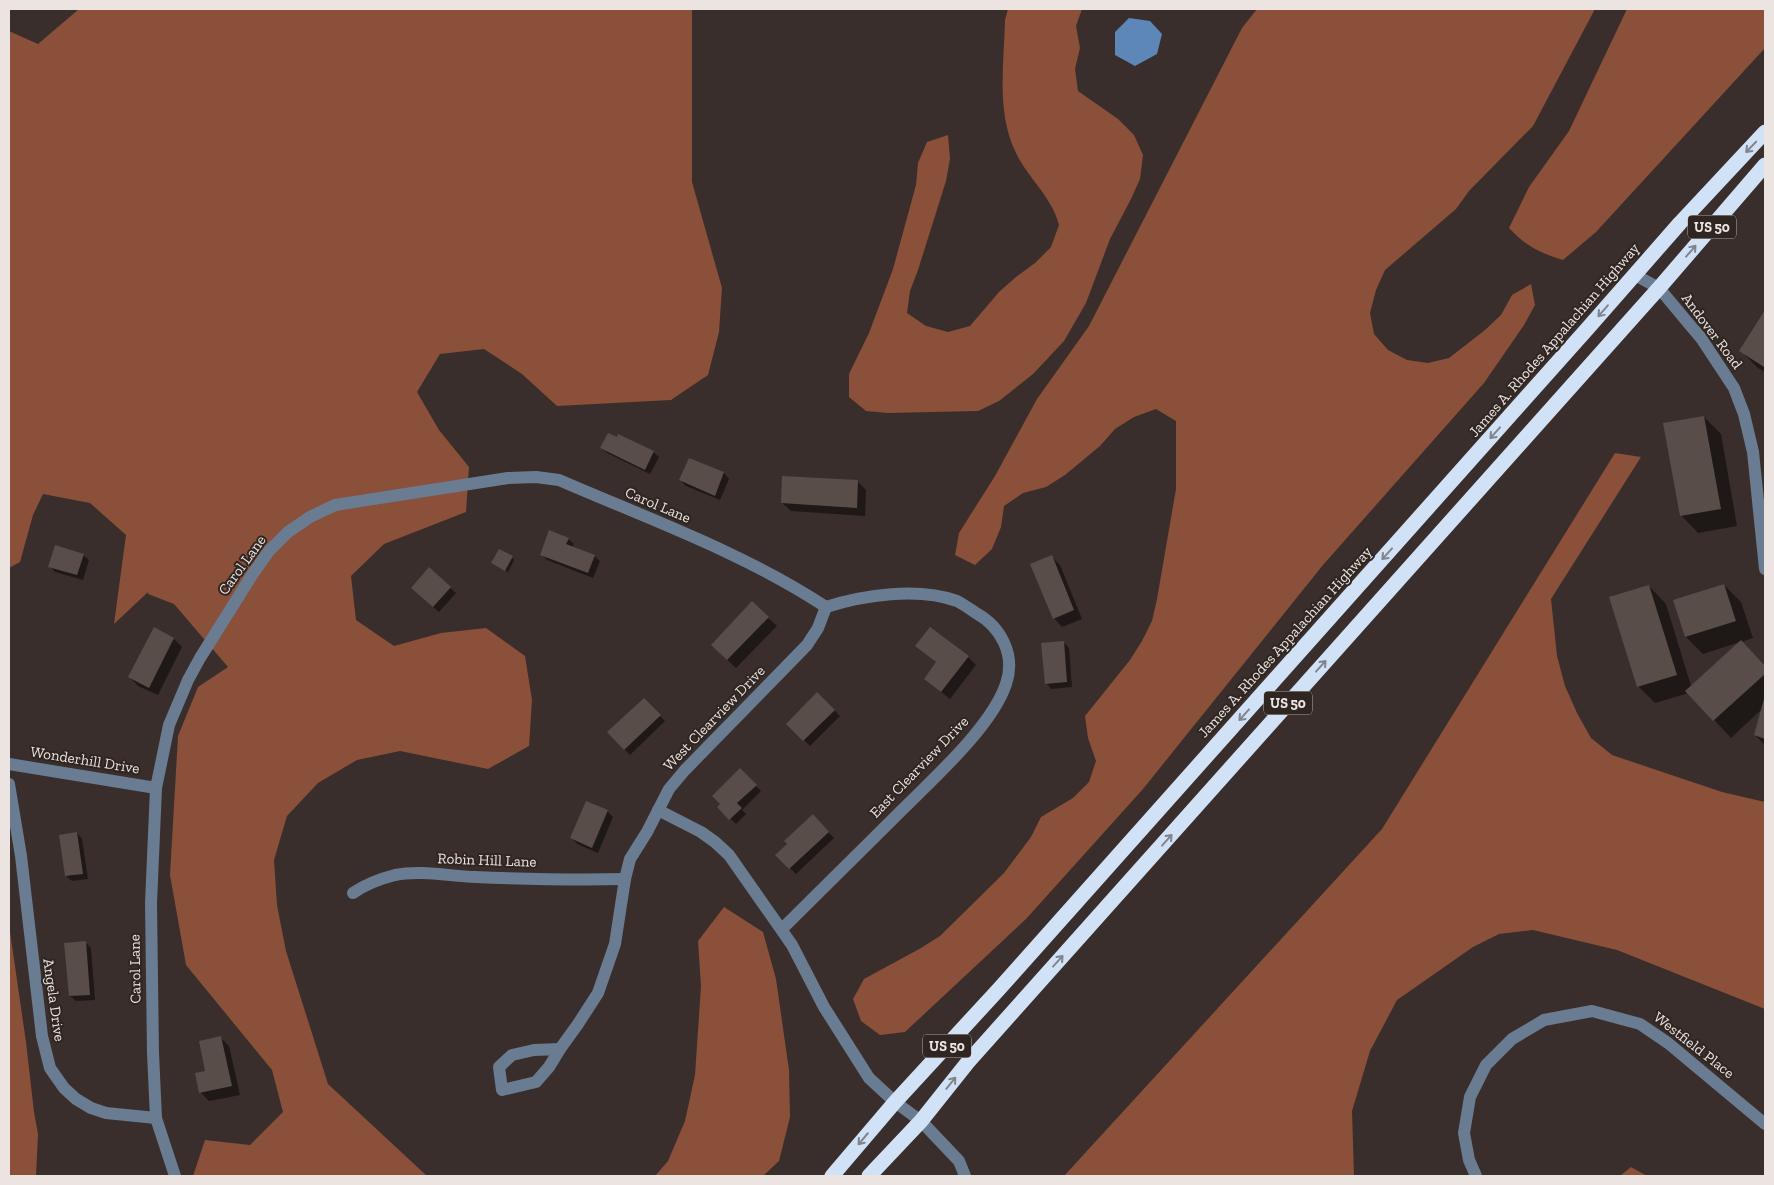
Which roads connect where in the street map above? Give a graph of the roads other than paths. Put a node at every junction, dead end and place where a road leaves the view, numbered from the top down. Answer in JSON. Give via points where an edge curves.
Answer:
{"nodes":[{"id":1,"x":1765,"y":132,"type":"edge"},
{"id":2,"x":1765,"y":165,"type":"edge"},
{"id":3,"x":1635,"y":275,"type":"junction"},
{"id":4,"x":1659,"y":288,"type":"junction"},
{"id":5,"x":1765,"y":569,"type":"edge"},
{"id":6,"x":826,"y":606,"type":"junction"},
{"id":7,"x":9,"y":764,"type":"edge"},
{"id":8,"x":9,"y":784,"type":"edge"},
{"id":9,"x":156,"y":788,"type":"junction"},
{"id":10,"x":658,"y":810,"type":"junction"},
{"id":11,"x":625,"y":879,"type":"junction"},
{"id":12,"x":353,"y":894,"type":"dead end"},
{"id":13,"x":782,"y":929,"type":"junction"},
{"id":14,"x":560,"y":1048,"type":"junction"},
{"id":15,"x":895,"y":1102,"type":"junction"},
{"id":16,"x":156,"y":1118,"type":"junction"},
{"id":17,"x":921,"y":1121,"type":"junction"},
{"id":18,"x":1765,"y":1124,"type":"edge"},
{"id":19,"x":175,"y":1176,"type":"edge"},
{"id":20,"x":832,"y":1176,"type":"edge"},
{"id":21,"x":868,"y":1176,"type":"edge"},
{"id":22,"x":965,"y":1176,"type":"edge"},
{"id":23,"x":1476,"y":1176,"type":"edge"}],
"edges":[{"from":1,"to":3,"type":"highway","name":"James A. Rhodes Appalachian Highway","number":"US 50","one_way":true},
{"from":4,"to":2,"type":"highway","number":"US 50","one_way":true},
{"from":3,"to":4,"type":"street","name":"Andover Road"},
{"from":3,"to":15,"type":"highway","name":"James A. Rhodes Appalachian Highway","number":"US 50","one_way":true,"via":[[1006,982]]},
{"from":4,"to":5,"type":"street","name":"Andover Road","via":[[1701,338],[1734,388],[1744,414],[1753,452]]},
{"from":17,"to":4,"type":"highway","number":"US 50","one_way":true,"via":[[975,1054]]},
{"from":6,"to":9,"type":"street","name":"Carol Lane","via":[[721,550],[559,480],[508,478],[335,505],[288,532],[252,575],[181,695],[169,725]]},
{"from":6,"to":10,"type":"street","name":"West Clearview Drive","via":[[807,645],[685,770],[669,789]]},
{"from":6,"to":13,"type":"street","name":"East Clearview Drive","via":[[849,599],[893,594],[923,594],[958,602],[996,629],[1008,652],[1010,665],[999,700],[950,762]]},
{"from":7,"to":9,"type":"street","name":"Wonderhill Drive"},
{"from":8,"to":16,"type":"street","name":"Angela Drive","via":[[21,856],[42,1036],[50,1068],[64,1088],[91,1108],[106,1113]]},
{"from":9,"to":16,"type":"street","name":"Carol Lane","via":[[151,902]]},
{"from":10,"to":11,"type":"street","name":"West Clearview Drive","via":[[630,859]]},
{"from":10,"to":13,"type":"street","via":[[701,832],[723,848]]},
{"from":11,"to":12,"type":"street","name":"Robin Hill Lane","via":[[416,873],[370,882]]},
{"from":11,"to":14,"type":"street","name":"West Clearview Drive","via":[[615,944],[598,993]]},
{"from":13,"to":15,"type":"street","via":[[849,1048],[869,1078]]},
{"from":14,"to":14,"type":"street","name":"West Clearview Drive","via":[[512,1055],[499,1067],[502,1090],[536,1082]]},
{"from":15,"to":17,"type":"street"},
{"from":15,"to":20,"type":"highway","name":"James A. Rhodes Appalachian Highway","number":"US 50","one_way":true},
{"from":16,"to":19,"type":"street","name":"Carol Lane"},
{"from":17,"to":21,"type":"highway","number":"US 50"},
{"from":17,"to":22,"type":"street","via":[[958,1161]]},
{"from":18,"to":23,"type":"street","name":"Westfield Place","via":[[1668,1043],[1640,1024],[1592,1012],[1544,1020],[1512,1039],[1486,1065],[1470,1098],[1464,1133]]}]}
